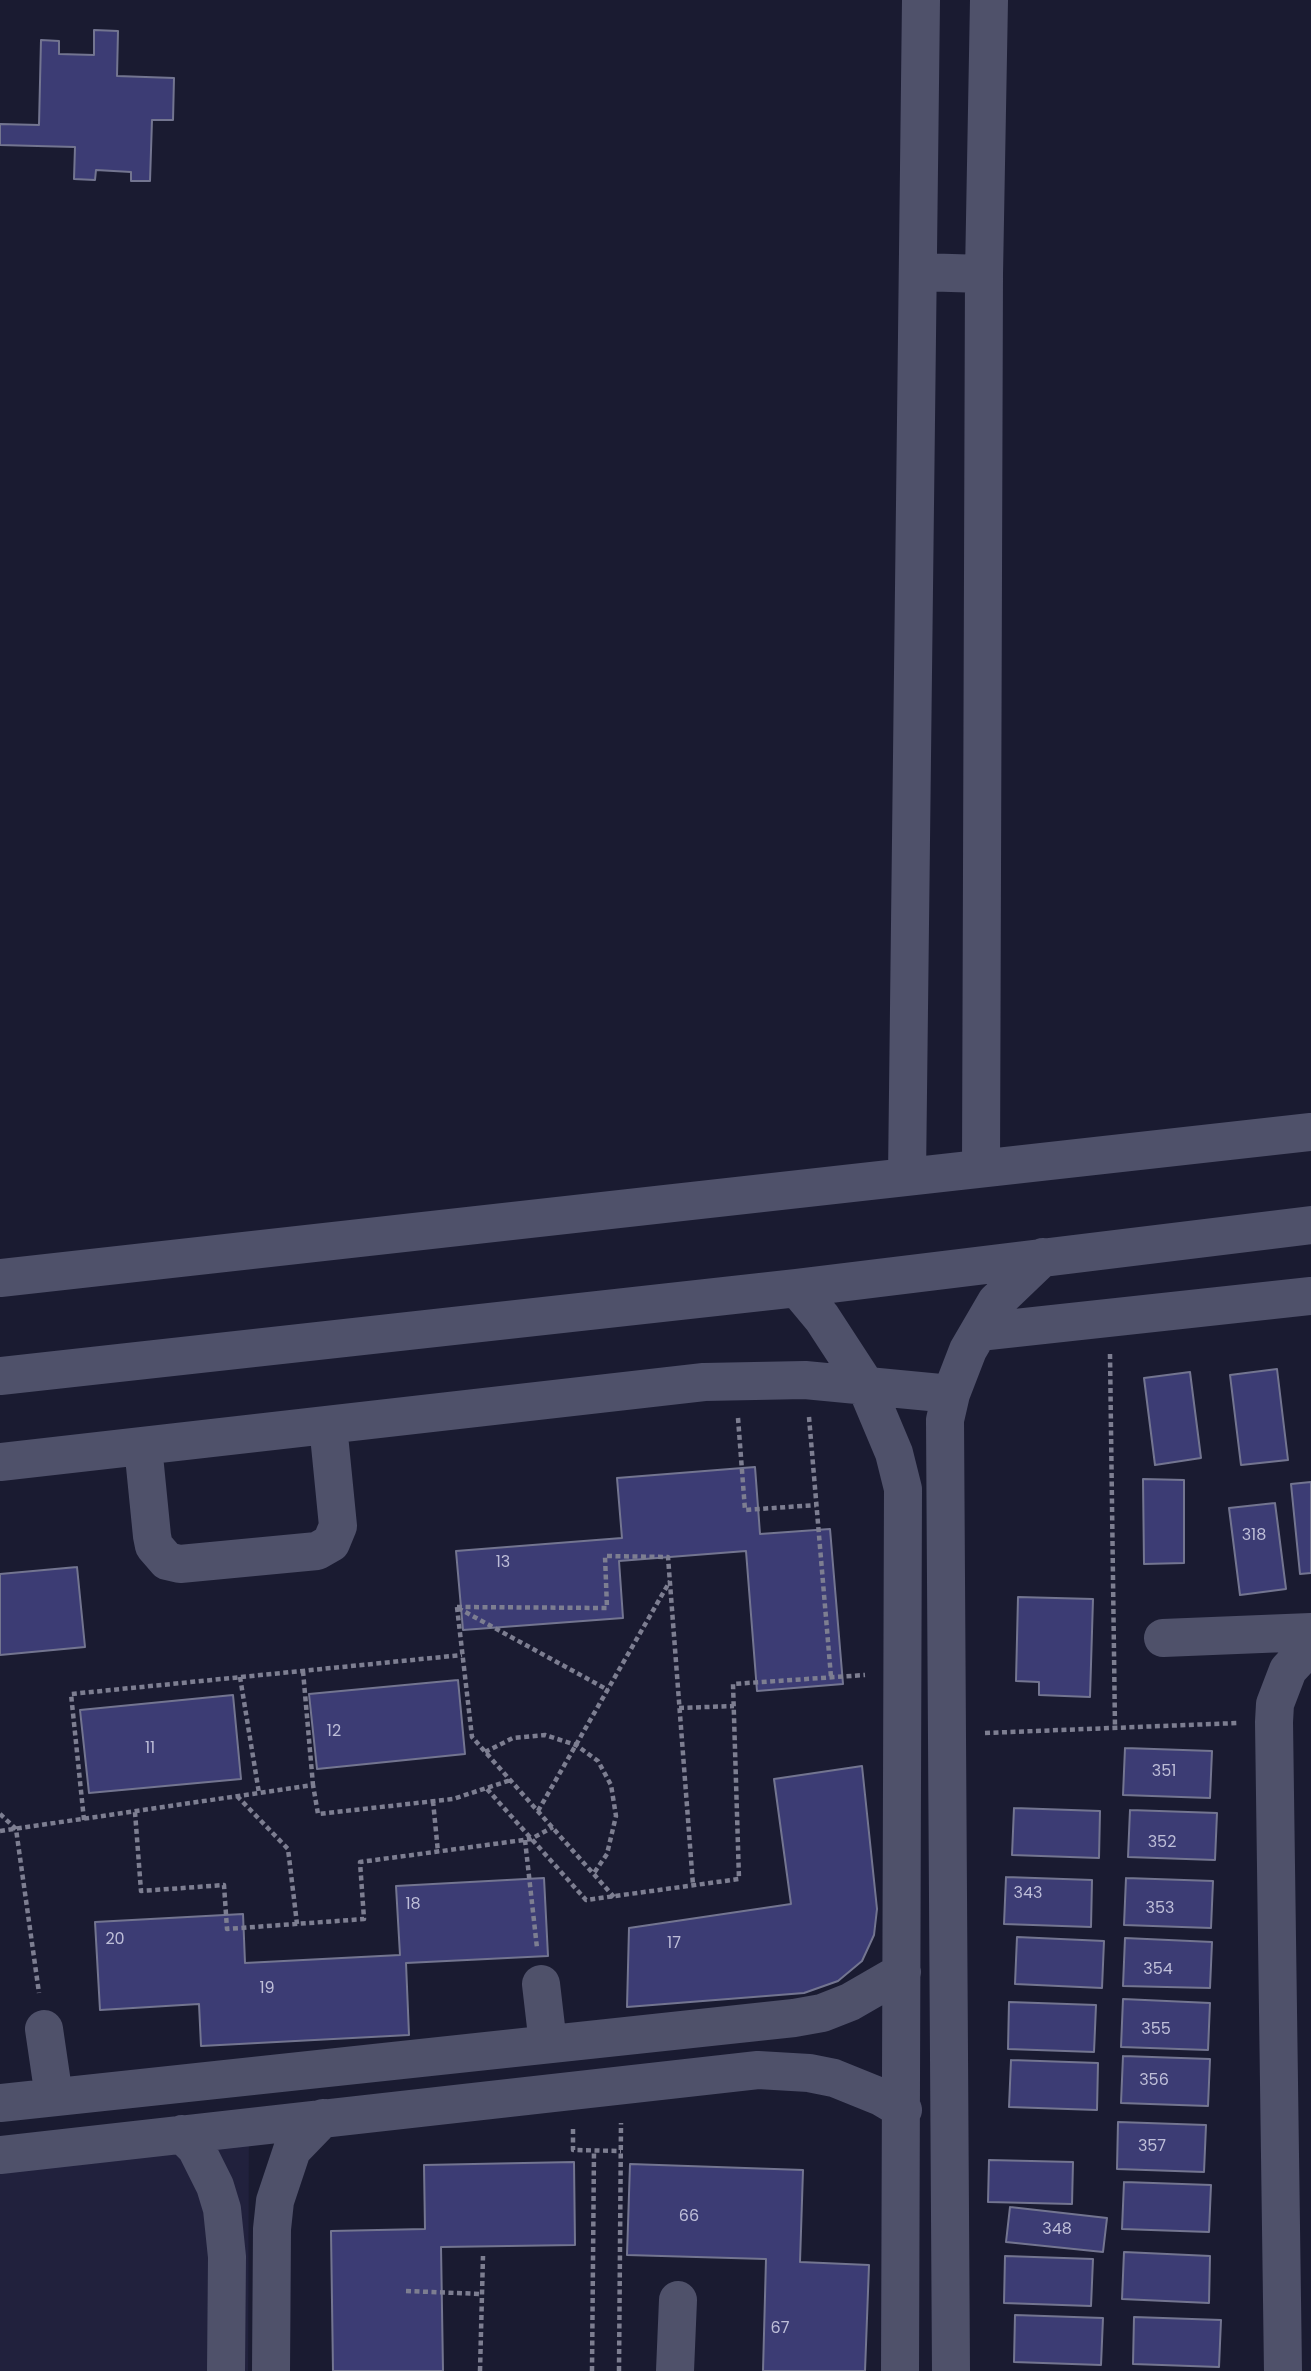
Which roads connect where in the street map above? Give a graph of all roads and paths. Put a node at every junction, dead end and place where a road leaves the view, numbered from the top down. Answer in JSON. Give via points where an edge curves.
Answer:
{"nodes":[{"id":1,"x":921,"y":0,"type":"edge"},
{"id":2,"x":1018,"y":0,"type":"edge"},
{"id":3,"x":989,"y":12,"type":"edge"},
{"id":4,"x":919,"y":272,"type":"junction"},
{"id":5,"x":984,"y":274,"type":"junction"},
{"id":6,"x":1311,"y":1132,"type":"edge"},
{"id":7,"x":981,"y":1167,"type":"junction"},
{"id":8,"x":907,"y":1176,"type":"junction"},
{"id":9,"x":1311,"y":1225,"type":"edge"},
{"id":10,"x":1043,"y":1257,"type":"junction"},
{"id":11,"x":0,"y":1278,"type":"edge"},
{"id":12,"x":797,"y":1288,"type":"junction"},
{"id":13,"x":1311,"y":1296,"type":"edge"},
{"id":14,"x":1110,"y":1318,"type":"junction"},
{"id":15,"x":979,"y":1332,"type":"junction"},
{"id":16,"x":0,"y":1376,"type":"edge"},
{"id":17,"x":735,"y":1380,"type":"junction"},
{"id":18,"x":805,"y":1380,"type":"junction"},
{"id":19,"x":865,"y":1384,"type":"junction"},
{"id":20,"x":951,"y":1394,"type":"junction"},
{"id":21,"x":328,"y":1425,"type":"junction"},
{"id":22,"x":143,"y":1447,"type":"junction"},
{"id":23,"x":0,"y":1462,"type":"edge"},
{"id":24,"x":816,"y":1505,"type":"junction"},
{"id":25,"x":670,"y":1581,"type":"junction"},
{"id":26,"x":457,"y":1607,"type":"junction"},
{"id":27,"x":1311,"y":1632,"type":"edge"},
{"id":28,"x":1163,"y":1638,"type":"dead end"},
{"id":29,"x":1311,"y":1645,"type":"edge"},
{"id":30,"x":462,"y":1655,"type":"junction"},
{"id":31,"x":303,"y":1671,"type":"junction"},
{"id":32,"x":904,"y":1673,"type":"junction"},
{"id":33,"x":240,"y":1677,"type":"junction"},
{"id":34,"x":831,"y":1677,"type":"junction"},
{"id":35,"x":608,"y":1690,"type":"junction"},
{"id":36,"x":734,"y":1706,"type":"junction"},
{"id":37,"x":679,"y":1708,"type":"junction"},
{"id":38,"x":1274,"y":1722,"type":"junction"},
{"id":39,"x":1115,"y":1728,"type":"junction"},
{"id":40,"x":945,"y":1735,"type":"junction"},
{"id":41,"x":576,"y":1745,"type":"junction"},
{"id":42,"x":485,"y":1752,"type":"junction"},
{"id":43,"x":510,"y":1780,"type":"junction"},
{"id":44,"x":313,"y":1785,"type":"junction"},
{"id":45,"x":486,"y":1789,"type":"junction"},
{"id":46,"x":260,"y":1793,"type":"junction"},
{"id":47,"x":237,"y":1796,"type":"junction"},
{"id":48,"x":433,"y":1801,"type":"junction"},
{"id":49,"x":538,"y":1811,"type":"junction"},
{"id":50,"x":135,"y":1812,"type":"junction"},
{"id":51,"x":0,"y":1814,"type":"edge"},
{"id":52,"x":84,"y":1820,"type":"junction"},
{"id":53,"x":553,"y":1827,"type":"junction"},
{"id":54,"x":16,"y":1829,"type":"junction"},
{"id":55,"x":0,"y":1831,"type":"edge"},
{"id":56,"x":531,"y":1839,"type":"junction"},
{"id":57,"x":525,"y":1840,"type":"junction"},
{"id":58,"x":438,"y":1852,"type":"junction"},
{"id":59,"x":594,"y":1873,"type":"junction"},
{"id":60,"x":692,"y":1885,"type":"junction"},
{"id":61,"x":614,"y":1896,"type":"junction"},
{"id":62,"x":298,"y":1924,"type":"junction"},
{"id":63,"x":902,"y":1972,"type":"junction"},
{"id":64,"x":541,"y":1984,"type":"joint"},
{"id":65,"x":758,"y":2021,"type":"junction"},
{"id":66,"x":44,"y":2029,"type":"joint"},
{"id":67,"x":548,"y":2044,"type":"junction"},
{"id":68,"x":758,"y":2070,"type":"junction"},
{"id":69,"x":621,"y":2084,"type":"junction"},
{"id":70,"x":572,"y":2090,"type":"junction"},
{"id":71,"x":54,"y":2097,"type":"junction"},
{"id":72,"x":0,"y":2103,"type":"edge"},
{"id":73,"x":903,"y":2110,"type":"junction"},
{"id":74,"x":323,"y":2118,"type":"junction"},
{"id":75,"x":182,"y":2134,"type":"junction"},
{"id":76,"x":594,"y":2150,"type":"junction"},
{"id":77,"x":621,"y":2151,"type":"junction"},
{"id":78,"x":0,"y":2155,"type":"edge"},
{"id":79,"x":1296,"y":2157,"type":"edge"},
{"id":80,"x":272,"y":2256,"type":"junction"},
{"id":81,"x":483,"y":2256,"type":"dead end"},
{"id":82,"x":227,"y":2257,"type":"junction"},
{"id":83,"x":405,"y":2291,"type":"dead end"},
{"id":84,"x":482,"y":2294,"type":"junction"},
{"id":85,"x":678,"y":2300,"type":"dead end"},
{"id":86,"x":226,"y":2371,"type":"edge"},
{"id":87,"x":271,"y":2371,"type":"edge"},
{"id":88,"x":480,"y":2371,"type":"edge"},
{"id":89,"x":592,"y":2371,"type":"edge"},
{"id":90,"x":619,"y":2371,"type":"edge"},
{"id":91,"x":675,"y":2371,"type":"edge"},
{"id":92,"x":900,"y":2371,"type":"edge"},
{"id":93,"x":951,"y":2371,"type":"edge"},
{"id":94,"x":1283,"y":2371,"type":"edge"}],
"edges":[{"from":1,"to":4,"type":"street"},
{"from":2,"to":3,"type":"street"},
{"from":3,"to":5,"type":"street"},
{"from":4,"to":5,"type":"street"},
{"from":4,"to":8,"type":"street"},
{"from":5,"to":7,"type":"street"},
{"from":6,"to":7,"type":"street"},
{"from":7,"to":8,"type":"street"},
{"from":8,"to":11,"type":"street"},
{"from":9,"to":10,"type":"street"},
{"from":10,"to":12,"type":"street"},
{"from":10,"to":15,"type":"street","via":[[996,1302]]},
{"from":12,"to":16,"type":"street"},
{"from":12,"to":19,"type":"street"},
{"from":13,"to":14,"type":"street"},
{"from":14,"to":15,"type":"street"},
{"from":14,"to":39,"type":"path"},
{"from":15,"to":20,"type":"street"},
{"from":17,"to":18,"type":"street"},
{"from":17,"to":21,"type":"street"},
{"from":17,"to":24,"type":"path","via":[[745,1510]]},
{"from":18,"to":19,"type":"street"},
{"from":18,"to":24,"type":"path"},
{"from":19,"to":20,"type":"street"},
{"from":19,"to":32,"type":"street","via":[[890,1441],[903,1489]]},
{"from":20,"to":40,"type":"street","via":[[945,1420],[944,1468]]},
{"from":21,"to":22,"type":"street"},
{"from":21,"to":22,"type":"street","via":[[338,1526],[331,1543],[317,1551],[180,1564],[167,1560],[154,1546]]},
{"from":22,"to":23,"type":"street"},
{"from":24,"to":34,"type":"path"},
{"from":25,"to":26,"type":"path","via":[[668,1557],[605,1556],[607,1608]]},
{"from":25,"to":35,"type":"path"},
{"from":25,"to":37,"type":"path"},
{"from":26,"to":30,"type":"path"},
{"from":26,"to":35,"type":"path"},
{"from":27,"to":28,"type":"street"},
{"from":29,"to":38,"type":"street","via":[[1280,1686]]},
{"from":30,"to":31,"type":"path"},
{"from":30,"to":42,"type":"path","via":[[472,1737]]},
{"from":31,"to":33,"type":"path"},
{"from":31,"to":44,"type":"path"},
{"from":32,"to":34,"type":"path"},
{"from":32,"to":63,"type":"street"},
{"from":33,"to":46,"type":"path"},
{"from":33,"to":52,"type":"path","via":[[71,1694]]},
{"from":34,"to":36,"type":"path","via":[[733,1684]]},
{"from":35,"to":41,"type":"path"},
{"from":36,"to":37,"type":"path"},
{"from":36,"to":60,"type":"path","via":[[739,1878]]},
{"from":37,"to":60,"type":"path"},
{"from":38,"to":39,"type":"path"},
{"from":38,"to":79,"type":"street"},
{"from":39,"to":40,"type":"path"},
{"from":40,"to":93,"type":"street"},
{"from":41,"to":42,"type":"path","via":[[529,1735]]},
{"from":41,"to":49,"type":"path"},
{"from":41,"to":59,"type":"path","via":[[606,1772],[615,1800],[614,1832]]},
{"from":42,"to":43,"type":"path"},
{"from":43,"to":45,"type":"path"},
{"from":43,"to":49,"type":"path"},
{"from":44,"to":46,"type":"path"},
{"from":44,"to":48,"type":"path","via":[[318,1814]]},
{"from":45,"to":48,"type":"path"},
{"from":45,"to":56,"type":"path"},
{"from":46,"to":47,"type":"path"},
{"from":47,"to":50,"type":"path"},
{"from":47,"to":62,"type":"path","via":[[288,1849]]},
{"from":48,"to":58,"type":"path"},
{"from":49,"to":53,"type":"path"},
{"from":50,"to":52,"type":"path"},
{"from":50,"to":62,"type":"path","via":[[141,1891],[223,1885],[227,1928]]},
{"from":51,"to":54,"type":"path"},
{"from":52,"to":54,"type":"path"},
{"from":53,"to":56,"type":"path"},
{"from":53,"to":59,"type":"path"},
{"from":54,"to":55,"type":"path"},
{"from":54,"to":66,"type":"path"},
{"from":56,"to":57,"type":"path"},
{"from":56,"to":61,"type":"path","via":[[586,1900]]},
{"from":57,"to":58,"type":"path"},
{"from":57,"to":64,"type":"path"},
{"from":58,"to":62,"type":"path","via":[[360,1862],[364,1919]]},
{"from":59,"to":61,"type":"path"},
{"from":60,"to":61,"type":"path"},
{"from":63,"to":65,"type":"street","via":[[859,1998],[822,2013]]},
{"from":63,"to":73,"type":"street"},
{"from":64,"to":67,"type":"street"},
{"from":65,"to":67,"type":"street"},
{"from":65,"to":68,"type":"street"},
{"from":66,"to":71,"type":"street"},
{"from":67,"to":71,"type":"street"},
{"from":68,"to":69,"type":"street"},
{"from":68,"to":73,"type":"street","via":[[834,2078]]},
{"from":69,"to":70,"type":"street"},
{"from":69,"to":77,"type":"path"},
{"from":70,"to":74,"type":"street"},
{"from":70,"to":76,"type":"path","via":[[573,2150]]},
{"from":71,"to":72,"type":"street"},
{"from":73,"to":92,"type":"street"},
{"from":74,"to":75,"type":"street"},
{"from":74,"to":80,"type":"street","via":[[292,2150],[282,2175],[275,2202]]},
{"from":75,"to":78,"type":"street"},
{"from":75,"to":82,"type":"street","via":[[196,2148],[215,2186]]},
{"from":76,"to":77,"type":"path"},
{"from":76,"to":89,"type":"path"},
{"from":77,"to":90,"type":"path"},
{"from":79,"to":94,"type":"street"},
{"from":80,"to":82,"type":"street"},
{"from":80,"to":87,"type":"street"},
{"from":81,"to":84,"type":"path"},
{"from":82,"to":86,"type":"street"},
{"from":83,"to":84,"type":"path"},
{"from":84,"to":88,"type":"path"},
{"from":85,"to":91,"type":"street"}]}
